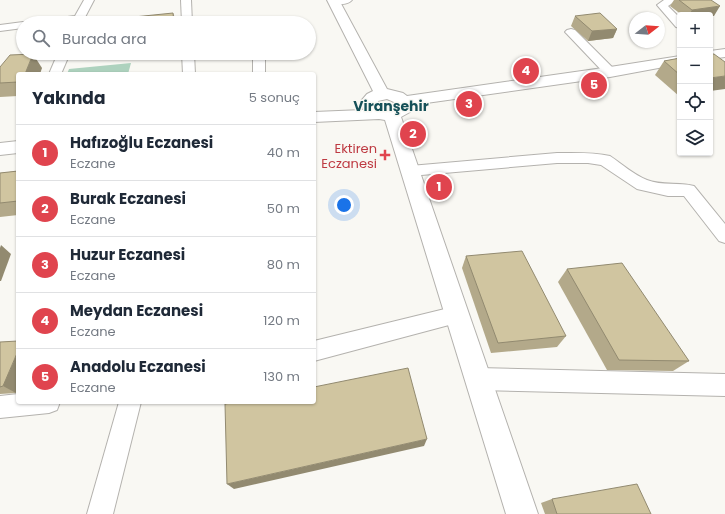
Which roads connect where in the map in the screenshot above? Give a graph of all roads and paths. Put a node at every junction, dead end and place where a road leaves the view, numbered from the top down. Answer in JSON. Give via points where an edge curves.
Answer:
{"nodes":[{"id":1,"x":89,"y":0,"type":"edge"},
{"id":2,"x":186,"y":0,"type":"edge"},
{"id":3,"x":338,"y":0,"type":"edge"},
{"id":4,"x":672,"y":0,"type":"edge"},
{"id":5,"x":81,"y":16,"type":"edge"},
{"id":6,"x":187,"y":16,"type":"edge"},
{"id":7,"x":677,"y":22,"type":"edge"},
{"id":8,"x":16,"y":26,"type":"edge"},
{"id":9,"x":0,"y":28,"type":"edge"},
{"id":10,"x":571,"y":32,"type":"dead end"},
{"id":11,"x":61,"y":60,"type":"edge"},
{"id":12,"x":188,"y":60,"type":"edge"},
{"id":13,"x":259,"y":60,"type":"edge"},
{"id":14,"x":677,"y":61,"type":"edge"},
{"id":15,"x":56,"y":72,"type":"edge"},
{"id":16,"x":189,"y":72,"type":"edge"},
{"id":17,"x":259,"y":72,"type":"edge"},
{"id":18,"x":610,"y":72,"type":"junction"},
{"id":19,"x":385,"y":105,"type":"junction"},
{"id":20,"x":316,"y":116,"type":"edge"},
{"id":21,"x":16,"y":147,"type":"edge"},
{"id":22,"x":0,"y":149,"type":"edge"},
{"id":23,"x":410,"y":171,"type":"junction"},
{"id":24,"x":725,"y":236,"type":"edge"},
{"id":25,"x":457,"y":315,"type":"junction"},
{"id":26,"x":316,"y":350,"type":"edge"},
{"id":27,"x":478,"y":379,"type":"junction"},
{"id":28,"x":725,"y":385,"type":"edge"},
{"id":29,"x":29,"y":404,"type":"edge"},
{"id":30,"x":129,"y":404,"type":"edge"},
{"id":31,"x":0,"y":407,"type":"edge"},
{"id":32,"x":100,"y":514,"type":"edge"},
{"id":33,"x":522,"y":514,"type":"edge"}],
"edges":[{"from":1,"to":5,"type":"street"},
{"from":2,"to":6,"type":"street"},
{"from":3,"to":19,"type":"street"},
{"from":4,"to":7,"type":"street","via":[[662,5]]},
{"from":8,"to":9,"type":"street"},
{"from":10,"to":18,"type":"street"},
{"from":11,"to":15,"type":"street"},
{"from":12,"to":16,"type":"street"},
{"from":13,"to":17,"type":"street"},
{"from":14,"to":18,"type":"street"},
{"from":18,"to":19,"type":"street"},
{"from":19,"to":20,"type":"street"},
{"from":19,"to":23,"type":"street"},
{"from":21,"to":22,"type":"street"},
{"from":23,"to":24,"type":"street","via":[[557,158],[605,160],[643,185],[668,190],[688,190]]},
{"from":23,"to":25,"type":"street"},
{"from":25,"to":26,"type":"street"},
{"from":25,"to":27,"type":"street"},
{"from":27,"to":28,"type":"street"},
{"from":27,"to":33,"type":"street"},
{"from":29,"to":31,"type":"street"},
{"from":30,"to":32,"type":"street"}]}
